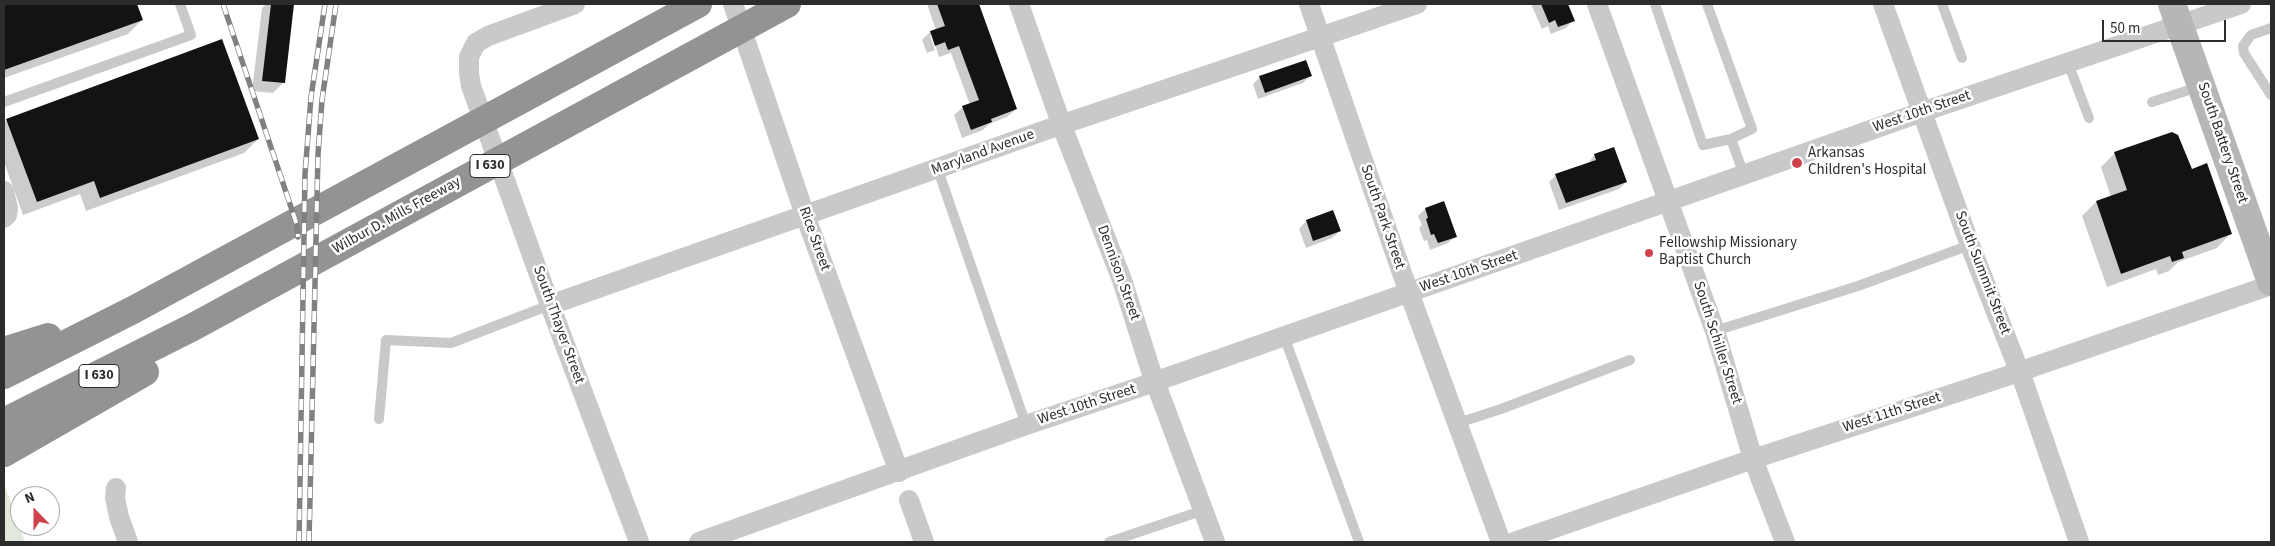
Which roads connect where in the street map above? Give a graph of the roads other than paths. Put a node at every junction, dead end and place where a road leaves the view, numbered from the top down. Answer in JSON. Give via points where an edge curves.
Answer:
{"nodes":[{"id":1,"x":180,"y":4,"type":"edge"},
{"id":2,"x":698,"y":4,"type":"edge"},
{"id":3,"x":733,"y":4,"type":"edge"},
{"id":4,"x":786,"y":4,"type":"edge"},
{"id":5,"x":1019,"y":4,"type":"edge"},
{"id":6,"x":1309,"y":4,"type":"edge"},
{"id":7,"x":1417,"y":4,"type":"edge"},
{"id":8,"x":1597,"y":4,"type":"edge"},
{"id":9,"x":1655,"y":4,"type":"edge"},
{"id":10,"x":1707,"y":4,"type":"edge"},
{"id":11,"x":1883,"y":4,"type":"edge"},
{"id":12,"x":1942,"y":4,"type":"edge"},
{"id":13,"x":2241,"y":4,"type":"edge"},
{"id":14,"x":569,"y":5,"type":"edge"},
{"id":15,"x":2176,"y":14,"type":"edge"},
{"id":16,"x":2271,"y":28,"type":"edge"},
{"id":17,"x":1320,"y":36,"type":"junction"},
{"id":18,"x":1962,"y":58,"type":"dead end"},
{"id":19,"x":2068,"y":63,"type":"junction"},
{"id":20,"x":2202,"y":85,"type":"junction"},
{"id":21,"x":2271,"y":95,"type":"edge"},
{"id":22,"x":4,"y":102,"type":"edge"},
{"id":23,"x":2152,"y":102,"type":"dead end"},
{"id":24,"x":1922,"y":112,"type":"junction"},
{"id":25,"x":2089,"y":118,"type":"dead end"},
{"id":26,"x":1062,"y":126,"type":"junction"},
{"id":27,"x":1731,"y":139,"type":"junction"},
{"id":28,"x":938,"y":170,"type":"junction"},
{"id":29,"x":1744,"y":175,"type":"junction"},
{"id":30,"x":4,"y":191,"type":"edge"},
{"id":31,"x":1669,"y":202,"type":"junction"},
{"id":32,"x":805,"y":215,"type":"junction"},
{"id":33,"x":5,"y":217,"type":"edge"},
{"id":34,"x":1970,"y":245,"type":"junction"},
{"id":35,"x":2271,"y":283,"type":"edge"},
{"id":36,"x":1410,"y":292,"type":"junction"},
{"id":37,"x":550,"y":305,"type":"junction"},
{"id":38,"x":133,"y":310,"type":"junction"},
{"id":39,"x":1716,"y":331,"type":"junction"},
{"id":40,"x":195,"y":334,"type":"junction"},
{"id":41,"x":1284,"y":336,"type":"junction"},
{"id":42,"x":4,"y":351,"type":"edge"},
{"id":43,"x":1630,"y":360,"type":"dead end"},
{"id":44,"x":4,"y":375,"type":"edge"},
{"id":45,"x":1156,"y":382,"type":"junction"},
{"id":46,"x":379,"y":419,"type":"dead end"},
{"id":47,"x":4,"y":422,"type":"edge"},
{"id":48,"x":1458,"y":423,"type":"junction"},
{"id":49,"x":1026,"y":425,"type":"junction"},
{"id":50,"x":4,"y":454,"type":"edge"},
{"id":51,"x":1753,"y":459,"type":"junction"},
{"id":52,"x":900,"y":472,"type":"junction"},
{"id":53,"x":116,"y":488,"type":"dead end"},
{"id":54,"x":909,"y":500,"type":"dead end"},
{"id":55,"x":1204,"y":510,"type":"junction"},
{"id":56,"x":128,"y":542,"type":"edge"},
{"id":57,"x":639,"y":542,"type":"edge"},
{"id":58,"x":699,"y":542,"type":"edge"},
{"id":59,"x":924,"y":542,"type":"edge"},
{"id":60,"x":1109,"y":542,"type":"edge"},
{"id":61,"x":1215,"y":542,"type":"edge"},
{"id":62,"x":1359,"y":542,"type":"edge"},
{"id":63,"x":1501,"y":542,"type":"edge"},
{"id":64,"x":1514,"y":542,"type":"edge"},
{"id":65,"x":1785,"y":542,"type":"edge"},
{"id":66,"x":2079,"y":542,"type":"edge"}],
"edges":[{"from":1,"to":22,"type":"lane","via":[[191,35]]},
{"from":2,"to":38,"type":"highway"},
{"from":3,"to":32,"type":"street","name":"Rice Street"},
{"from":4,"to":40,"type":"highway","name":"Wilbur D. Mills Freeway","number":"I 630","via":[[309,264]]},
{"from":5,"to":26,"type":"street","name":"Dennison Street"},
{"from":6,"to":17,"type":"street","name":"South Park Street"},
{"from":7,"to":17,"type":"street","name":"Maryland Avenue"},
{"from":8,"to":31,"type":"street","name":"South Schiller Street"},
{"from":9,"to":27,"type":"lane","via":[[1703,145]]},
{"from":10,"to":27,"type":"lane","via":[[1752,129]]},
{"from":11,"to":24,"type":"street","name":"South Summit Street"},
{"from":12,"to":18,"type":"lane"},
{"from":13,"to":15,"type":"street","name":"West 10th Street"},
{"from":14,"to":37,"type":"street","name":"South Thayer Street","via":[[488,36],[476,43],[469,57],[471,86]]},
{"from":15,"to":19,"type":"street","name":"West 10th Street"},
{"from":15,"to":20,"type":"street","name":"South Battery Street"},
{"from":16,"to":21,"type":"lane","via":[[2251,35],[2243,46],[2244,53]]},
{"from":17,"to":26,"type":"street","name":"Maryland Avenue"},
{"from":17,"to":36,"type":"street","name":"South Park Street"},
{"from":19,"to":24,"type":"street","name":"West 10th Street"},
{"from":19,"to":25,"type":"lane"},
{"from":20,"to":23,"type":"lane"},
{"from":20,"to":35,"type":"street","name":"South Battery Street"},
{"from":24,"to":29,"type":"street","name":"West 10th Street"},
{"from":24,"to":34,"type":"street","name":"South Summit Street"},
{"from":26,"to":28,"type":"street","name":"Maryland Avenue"},
{"from":26,"to":45,"type":"street","name":"Dennison Street","via":[[1122,280]]},
{"from":27,"to":29,"type":"lane"},
{"from":28,"to":32,"type":"street","name":"Maryland Avenue"},
{"from":28,"to":49,"type":"lane"},
{"from":29,"to":31,"type":"street","name":"West 10th Street"},
{"from":30,"to":33,"type":"street","via":[[8,208]]},
{"from":31,"to":36,"type":"street","name":"West 10th Street"},
{"from":31,"to":39,"type":"street","name":"South Schiller Street"},
{"from":32,"to":37,"type":"street","name":"Maryland Avenue"},
{"from":32,"to":52,"type":"street","name":"Rice Street"},
{"from":34,"to":39,"type":"lane","via":[[1858,286]]},
{"from":34,"to":66,"type":"street","name":"South Summit Street","via":[[2025,386]]},
{"from":35,"to":51,"type":"street","name":"West 11th Street","via":[[2004,377]]},
{"from":36,"to":41,"type":"street","name":"West 10th Street"},
{"from":36,"to":48,"type":"street","name":"South Park Street"},
{"from":37,"to":46,"type":"lane","via":[[451,343],[386,340]]},
{"from":37,"to":57,"type":"street","name":"South Thayer Street"},
{"from":38,"to":42,"type":"highway"},
{"from":38,"to":44,"type":"highway"},
{"from":39,"to":51,"type":"street","name":"South Schiller Street"},
{"from":40,"to":47,"type":"highway","number":"I 630"},
{"from":40,"to":50,"type":"highway"},
{"from":41,"to":45,"type":"street","name":"West 10th Street"},
{"from":41,"to":62,"type":"lane"},
{"from":43,"to":48,"type":"lane"},
{"from":45,"to":49,"type":"street","name":"West 10th Street"},
{"from":45,"to":55,"type":"street","name":"Dennison Street"},
{"from":48,"to":63,"type":"street","name":"South Park Street"},
{"from":49,"to":52,"type":"street","name":"West 10th Street"},
{"from":51,"to":64,"type":"street","name":"West 11th Street"},
{"from":51,"to":65,"type":"street","name":"South Schiller Street"},
{"from":52,"to":58,"type":"street","name":"West 10th Street"},
{"from":53,"to":56,"type":"street","via":[[119,517]]},
{"from":54,"to":59,"type":"street"},
{"from":55,"to":60,"type":"lane"},
{"from":55,"to":61,"type":"street","name":"Dennison Street"}]}
